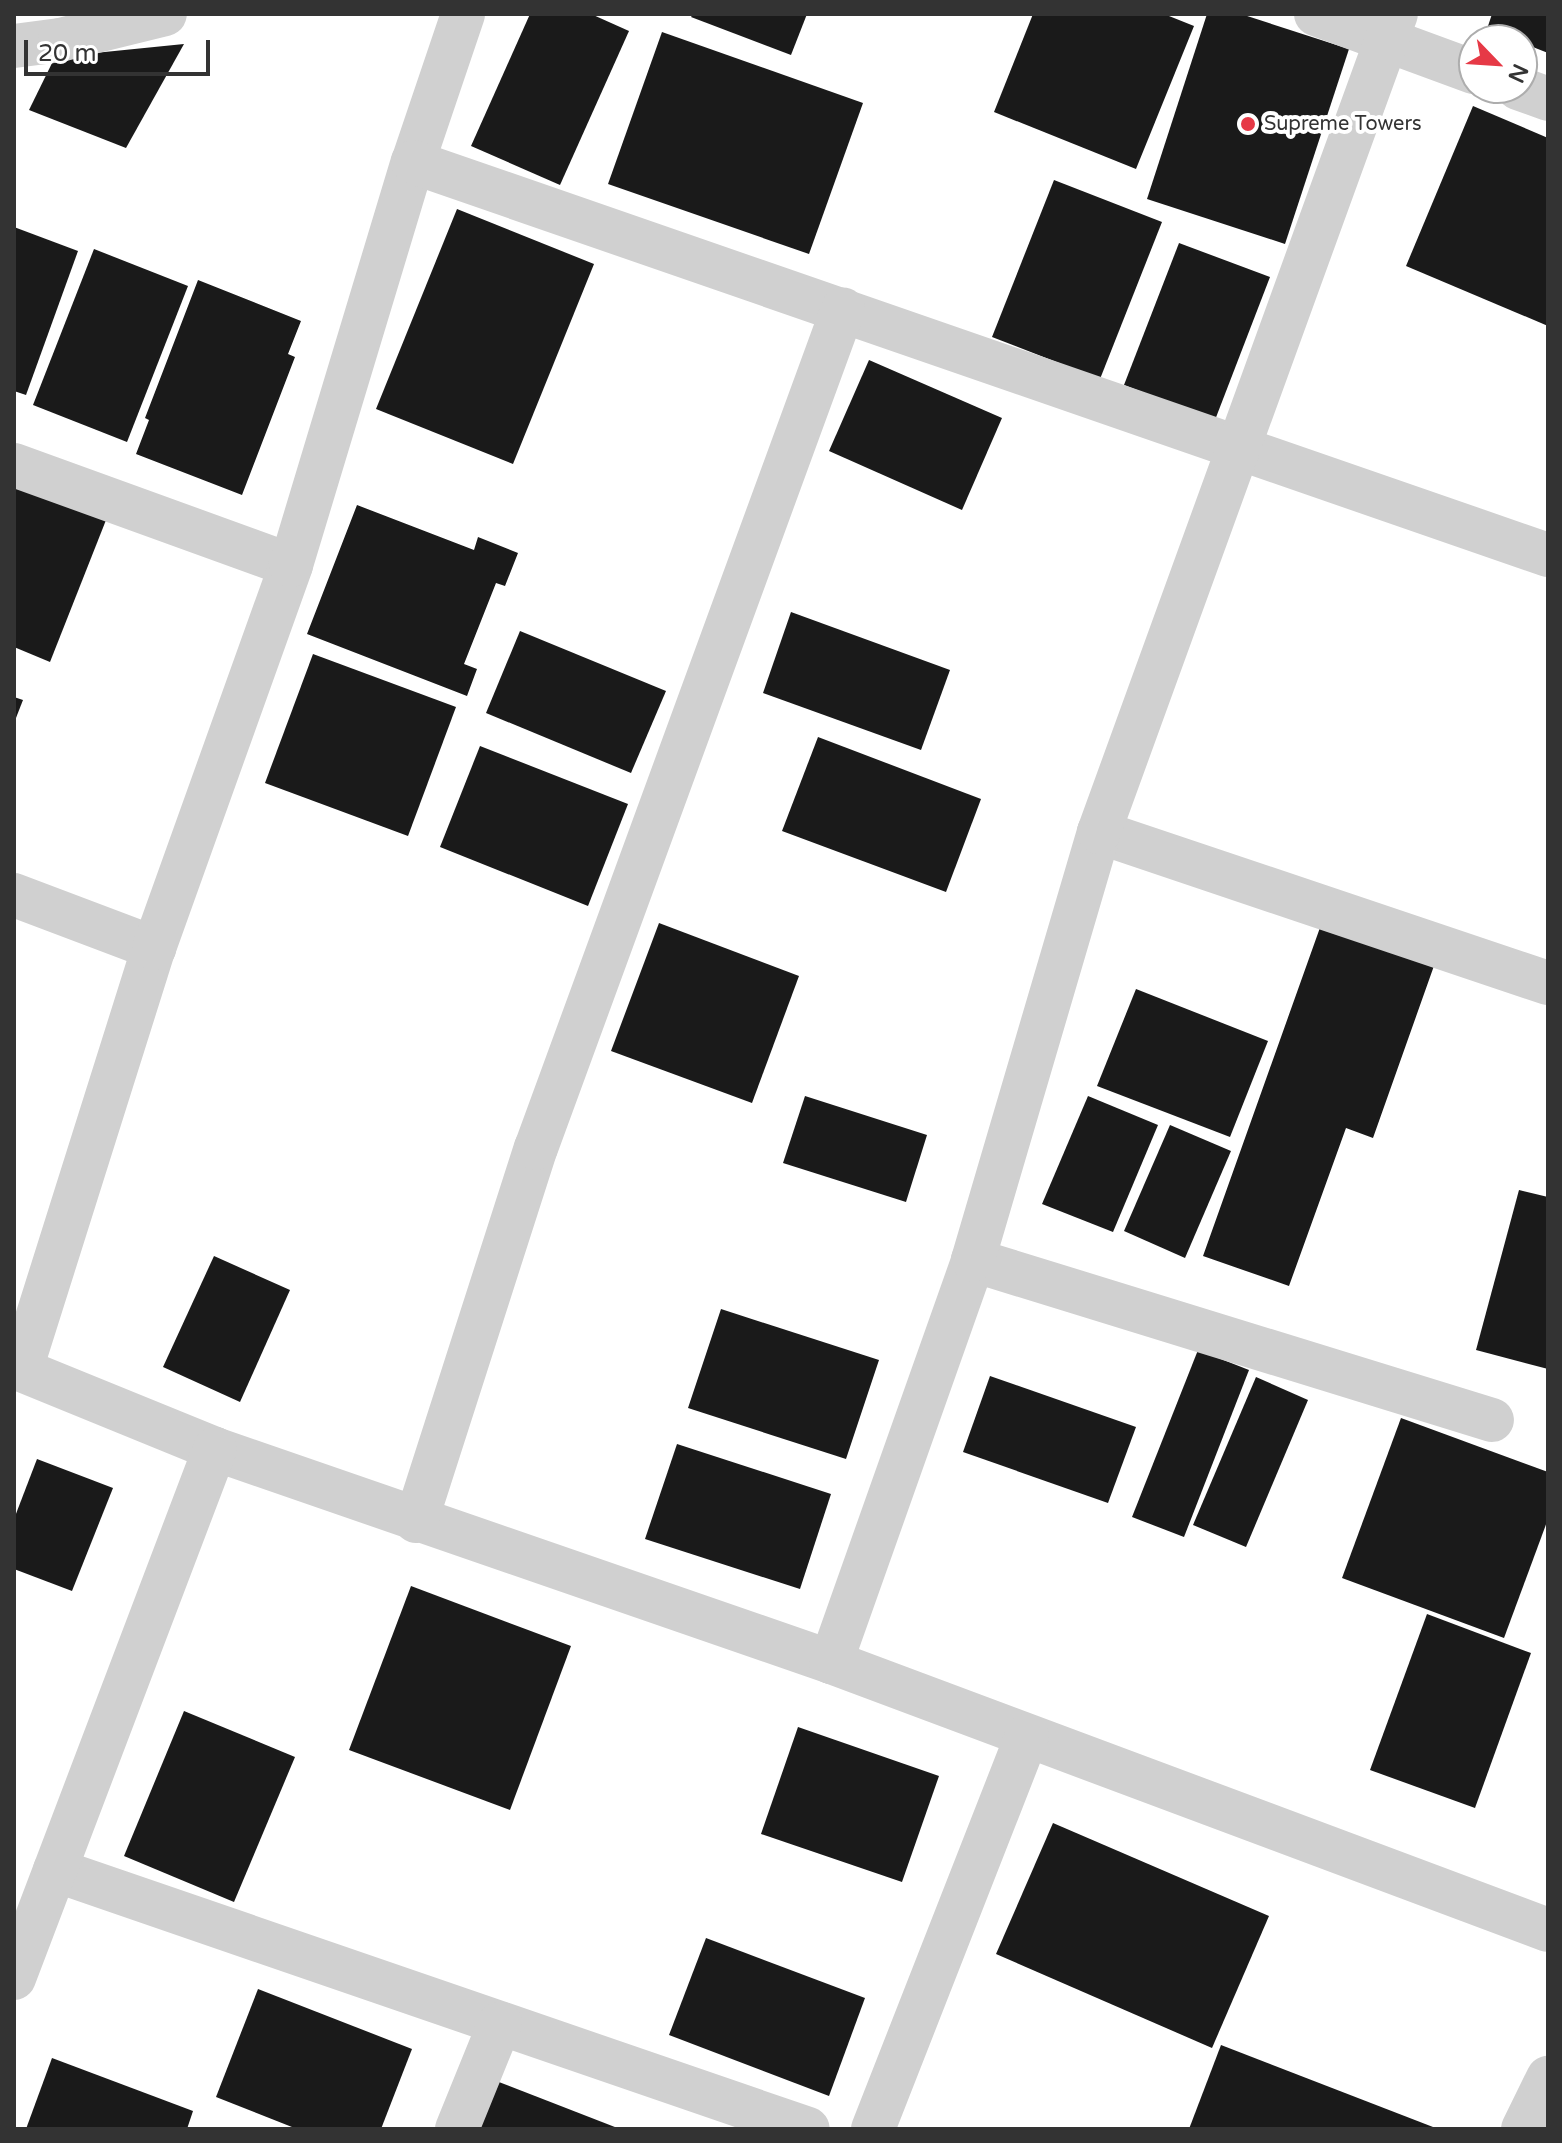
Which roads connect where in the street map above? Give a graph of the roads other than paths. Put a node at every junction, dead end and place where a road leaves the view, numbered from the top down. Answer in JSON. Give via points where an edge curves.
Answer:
{"nodes":[{"id":1,"x":165,"y":14,"type":"edge"},
{"id":2,"x":463,"y":14,"type":"edge"},
{"id":3,"x":1316,"y":14,"type":"edge"},
{"id":4,"x":1391,"y":27,"type":"edge"},
{"id":5,"x":14,"y":46,"type":"edge"},
{"id":6,"x":1458,"y":63,"type":"edge"},
{"id":7,"x":413,"y":162,"type":"junction"},
{"id":8,"x":843,"y":309,"type":"junction"},
{"id":9,"x":1238,"y":447,"type":"junction"},
{"id":10,"x":14,"y":465,"type":"edge"},
{"id":11,"x":1548,"y":555,"type":"edge"},
{"id":12,"x":291,"y":565,"type":"junction"},
{"id":13,"x":1099,"y":832,"type":"junction"},
{"id":14,"x":14,"y":895,"type":"edge"},
{"id":15,"x":154,"y":948,"type":"junction"},
{"id":16,"x":1548,"y":983,"type":"edge"},
{"id":17,"x":973,"y":1260,"type":"junction"},
{"id":18,"x":18,"y":1368,"type":"edge"},
{"id":19,"x":1492,"y":1420,"type":"dead end"},
{"id":20,"x":215,"y":1449,"type":"junction"},
{"id":21,"x":416,"y":1521,"type":"junction"},
{"id":22,"x":831,"y":1662,"type":"junction"},
{"id":23,"x":1027,"y":1736,"type":"junction"},
{"id":24,"x":55,"y":1870,"type":"junction"},
{"id":25,"x":1548,"y":1930,"type":"edge"},
{"id":26,"x":14,"y":1978,"type":"edge"},
{"id":27,"x":500,"y":2023,"type":"junction"},
{"id":28,"x":1548,"y":2078,"type":"edge"},
{"id":29,"x":457,"y":2129,"type":"edge"},
{"id":30,"x":808,"y":2129,"type":"edge"},
{"id":31,"x":873,"y":2129,"type":"edge"},
{"id":32,"x":1523,"y":2129,"type":"edge"}],
"edges":[{"from":1,"to":5,"type":"street"},
{"from":2,"to":7,"type":"street"},
{"from":3,"to":4,"type":"street"},
{"from":4,"to":6,"type":"street"},
{"from":4,"to":9,"type":"street"},
{"from":7,"to":8,"type":"street"},
{"from":7,"to":12,"type":"street"},
{"from":8,"to":9,"type":"street"},
{"from":8,"to":21,"type":"street","via":[[536,1148]]},
{"from":9,"to":11,"type":"street"},
{"from":9,"to":13,"type":"street"},
{"from":10,"to":12,"type":"street"},
{"from":12,"to":15,"type":"street"},
{"from":13,"to":16,"type":"street"},
{"from":13,"to":17,"type":"street"},
{"from":14,"to":15,"type":"street"},
{"from":15,"to":18,"type":"street"},
{"from":17,"to":19,"type":"street"},
{"from":17,"to":22,"type":"street"},
{"from":18,"to":20,"type":"street"},
{"from":20,"to":21,"type":"street"},
{"from":20,"to":24,"type":"street"},
{"from":21,"to":22,"type":"street"},
{"from":22,"to":23,"type":"street"},
{"from":23,"to":25,"type":"street"},
{"from":23,"to":31,"type":"street"},
{"from":24,"to":26,"type":"street"},
{"from":24,"to":27,"type":"street"},
{"from":27,"to":29,"type":"street"},
{"from":27,"to":30,"type":"street"},
{"from":28,"to":32,"type":"street"}]}
